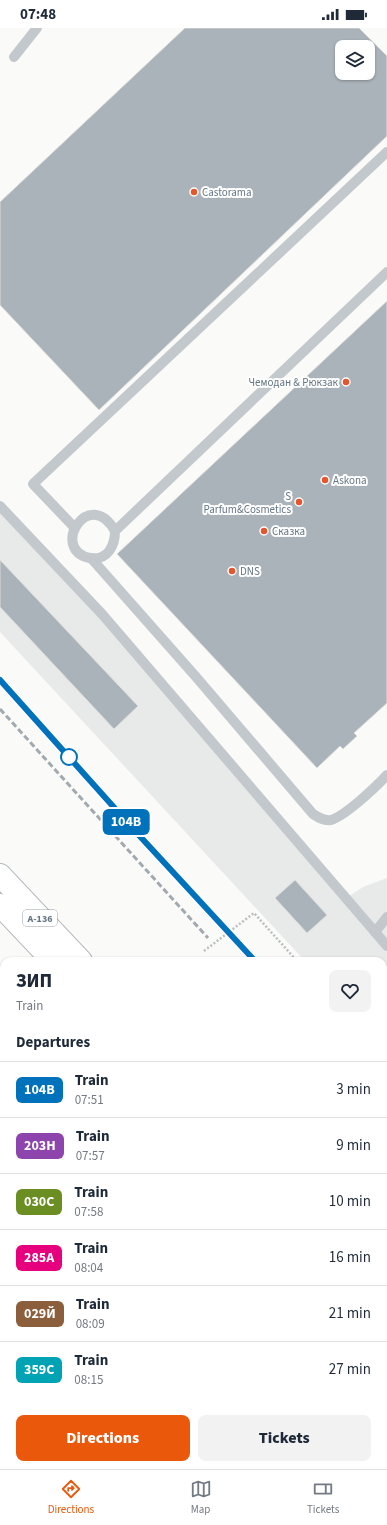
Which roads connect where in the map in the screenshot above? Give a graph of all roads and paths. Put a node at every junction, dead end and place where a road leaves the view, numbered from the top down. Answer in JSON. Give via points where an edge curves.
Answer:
{"nodes":[{"id":1,"x":37,"y":28,"type":"edge"},
{"id":2,"x":14,"y":57,"type":"dead end"},
{"id":3,"x":387,"y":152,"type":"edge"},
{"id":4,"x":387,"y":272,"type":"edge"},
{"id":5,"x":0,"y":506,"type":"edge"},
{"id":6,"x":74,"y":527,"type":"junction"},
{"id":7,"x":115,"y":531,"type":"junction"},
{"id":8,"x":92,"y":558,"type":"junction"},
{"id":9,"x":387,"y":775,"type":"edge"},
{"id":10,"x":0,"y":875,"type":"edge"},
{"id":11,"x":0,"y":905,"type":"edge"},
{"id":12,"x":387,"y":917,"type":"edge"},
{"id":13,"x":375,"y":932,"type":"junction"},
{"id":14,"x":387,"y":946,"type":"edge"},
{"id":15,"x":204,"y":952,"type":"dead end"},
{"id":16,"x":49,"y":957,"type":"edge"},
{"id":17,"x":77,"y":957,"type":"edge"},
{"id":18,"x":293,"y":957,"type":"edge"}],
"edges":[{"from":1,"to":2,"type":"lane"},
{"from":3,"to":6,"type":"lane","via":[[33,484]]},
{"from":4,"to":7,"type":"lane"},
{"from":5,"to":13,"type":"lane","via":[[102,614]]},
{"from":6,"to":7,"type":"lane","via":[[81,519],[90,515],[101,516],[110,522]]},
{"from":6,"to":8,"type":"lane","via":[[72,537],[75,547],[82,555]]},
{"from":7,"to":8,"type":"lane","via":[[115,541],[110,551],[102,557]]},
{"from":8,"to":9,"type":"lane","via":[[313,814],[329,820],[339,816],[375,788]]},
{"from":10,"to":17,"type":"main road","number":"А-136"},
{"from":11,"to":16,"type":"main road","number":"А-136"},
{"from":12,"to":13,"type":"lane"},
{"from":13,"to":14,"type":"lane"},
{"from":15,"to":18,"type":"path","via":[[254,913]]}]}
